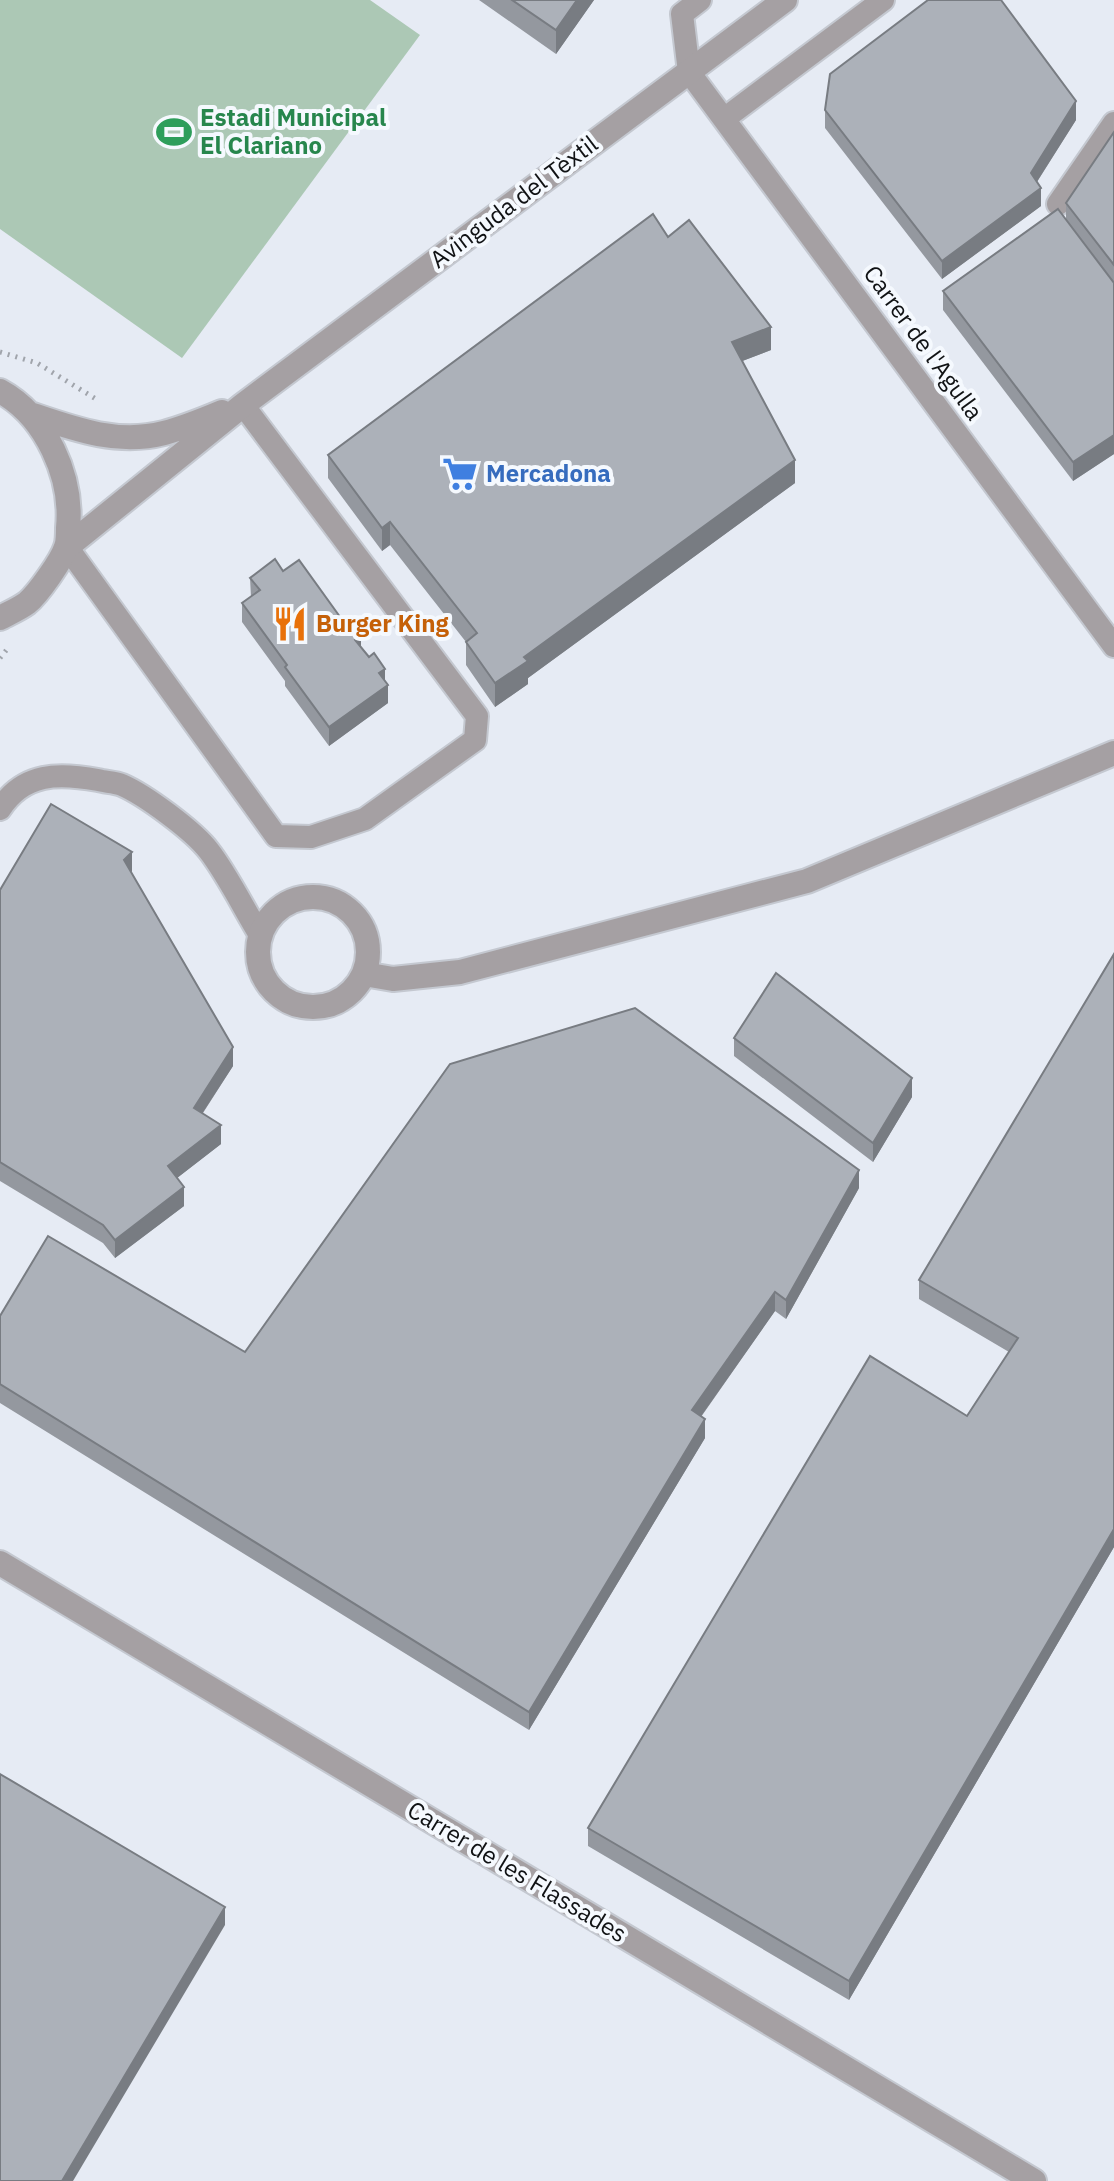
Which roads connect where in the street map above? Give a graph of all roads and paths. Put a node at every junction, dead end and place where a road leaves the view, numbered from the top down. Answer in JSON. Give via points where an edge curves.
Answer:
{"nodes":[{"id":1,"x":700,"y":0,"type":"edge"},
{"id":2,"x":785,"y":0,"type":"edge"},
{"id":3,"x":883,"y":0,"type":"edge"},
{"id":4,"x":689,"y":72,"type":"junction"},
{"id":5,"x":724,"y":119,"type":"junction"},
{"id":6,"x":1114,"y":123,"type":"edge"},
{"id":7,"x":1058,"y":204,"type":"dead end"},
{"id":8,"x":0,"y":352,"type":"edge"},
{"id":9,"x":0,"y":391,"type":"edge"},
{"id":10,"x":105,"y":404,"type":"dead end"},
{"id":11,"x":243,"y":405,"type":"junction"},
{"id":12,"x":30,"y":414,"type":"junction"},
{"id":13,"x":67,"y":547,"type":"junction"},
{"id":14,"x":0,"y":618,"type":"edge"},
{"id":15,"x":1114,"y":646,"type":"edge"},
{"id":16,"x":1114,"y":753,"type":"edge"},
{"id":17,"x":0,"y":809,"type":"edge"},
{"id":18,"x":260,"y":935,"type":"junction"},
{"id":19,"x":364,"y":974,"type":"junction"},
{"id":20,"x":0,"y":1563,"type":"edge"},
{"id":21,"x":1034,"y":2181,"type":"edge"}],
"edges":[{"from":1,"to":4,"type":"lane","via":[[682,14]]},
{"from":2,"to":4,"type":"street","name":"Avinguda del Tèxtil"},
{"from":3,"to":5,"type":"lane"},
{"from":4,"to":5,"type":"lane","name":"Carrer de l'Agulla"},
{"from":4,"to":11,"type":"street","name":"Avinguda del Tèxtil"},
{"from":5,"to":15,"type":"lane","name":"Carrer de l'Agulla"},
{"from":6,"to":7,"type":"lane"},
{"from":8,"to":10,"type":"path","via":[[37,363]]},
{"from":9,"to":12,"type":"street"},
{"from":11,"to":12,"type":"street","name":"Avinguda del Tèxtil","via":[[162,433],[129,438],[80,431]]},
{"from":11,"to":13,"type":"street","name":"Avinguda del Tèxtil"},
{"from":11,"to":13,"type":"lane","via":[[477,716],[475,740],[365,819],[311,837],[276,836]]},
{"from":12,"to":13,"type":"street","via":[[54,450],[65,482],[70,512]]},
{"from":13,"to":14,"type":"street","via":[[28,602]]},
{"from":16,"to":19,"type":"street","via":[[807,881],[460,972],[393,979]]},
{"from":17,"to":18,"type":"lane","via":[[22,787],[50,775],[121,785],[172,817],[209,850]]},
{"from":18,"to":19,"type":"street","via":[[260,972],[284,1000],[302,1007],[338,1001]]},
{"from":18,"to":19,"type":"street","via":[[281,906],[315,897],[332,901],[360,923],[368,957]]},
{"from":20,"to":21,"type":"street","name":"Carrer de les Flassades"}]}
